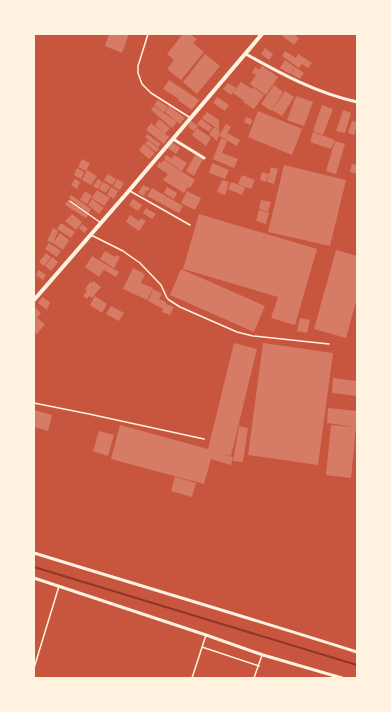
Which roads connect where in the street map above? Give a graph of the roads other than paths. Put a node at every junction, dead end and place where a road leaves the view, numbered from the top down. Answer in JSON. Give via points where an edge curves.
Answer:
{"nodes":[{"id":1,"x":148,"y":34,"type":"edge"},
{"id":2,"x":262,"y":34,"type":"edge"},
{"id":3,"x":246,"y":54,"type":"junction"},
{"id":4,"x":357,"y":102,"type":"edge"},
{"id":5,"x":191,"y":118,"type":"junction"},
{"id":6,"x":173,"y":139,"type":"junction"},
{"id":7,"x":204,"y":158,"type":"dead end"},
{"id":8,"x":129,"y":190,"type":"junction"},
{"id":9,"x":70,"y":201,"type":"dead end"},
{"id":10,"x":101,"y":222,"type":"junction"},
{"id":11,"x":190,"y":225,"type":"dead end"},
{"id":12,"x":91,"y":235,"type":"junction"},
{"id":13,"x":34,"y":300,"type":"edge"},
{"id":14,"x":329,"y":344,"type":"dead end"},
{"id":15,"x":34,"y":403,"type":"edge"},
{"id":16,"x":204,"y":439,"type":"dead end"},
{"id":17,"x":34,"y":552,"type":"edge"},
{"id":18,"x":34,"y":578,"type":"edge"},
{"id":19,"x":59,"y":586,"type":"junction"},
{"id":20,"x":206,"y":635,"type":"junction"},
{"id":21,"x":202,"y":647,"type":"junction"},
{"id":22,"x":357,"y":652,"type":"edge"},
{"id":23,"x":263,"y":655,"type":"junction"},
{"id":24,"x":259,"y":666,"type":"junction"},
{"id":25,"x":34,"y":668,"type":"edge"},
{"id":26,"x":192,"y":678,"type":"edge"},
{"id":27,"x":254,"y":678,"type":"edge"},
{"id":28,"x":342,"y":678,"type":"edge"}],
"edges":[{"from":1,"to":5,"type":"lane","via":[[138,66],[142,84],[151,93]]},
{"from":2,"to":3,"type":"street"},
{"from":3,"to":4,"type":"street","via":[[301,83]]},
{"from":3,"to":5,"type":"street"},
{"from":5,"to":6,"type":"street"},
{"from":6,"to":7,"type":"street"},
{"from":6,"to":8,"type":"street"},
{"from":8,"to":10,"type":"street"},
{"from":8,"to":11,"type":"lane"},
{"from":9,"to":10,"type":"lane"},
{"from":10,"to":12,"type":"street"},
{"from":12,"to":13,"type":"street"},
{"from":12,"to":14,"type":"lane","via":[[123,250],[140,263],[161,285],[167,298],[180,307],[237,332]]},
{"from":15,"to":16,"type":"lane"},
{"from":17,"to":22,"type":"street"},
{"from":18,"to":19,"type":"street"},
{"from":19,"to":20,"type":"street"},
{"from":19,"to":25,"type":"lane"},
{"from":20,"to":21,"type":"lane"},
{"from":20,"to":23,"type":"street"},
{"from":21,"to":24,"type":"lane"},
{"from":21,"to":26,"type":"lane"},
{"from":23,"to":24,"type":"lane"},
{"from":23,"to":28,"type":"street"},
{"from":24,"to":27,"type":"lane"}]}
